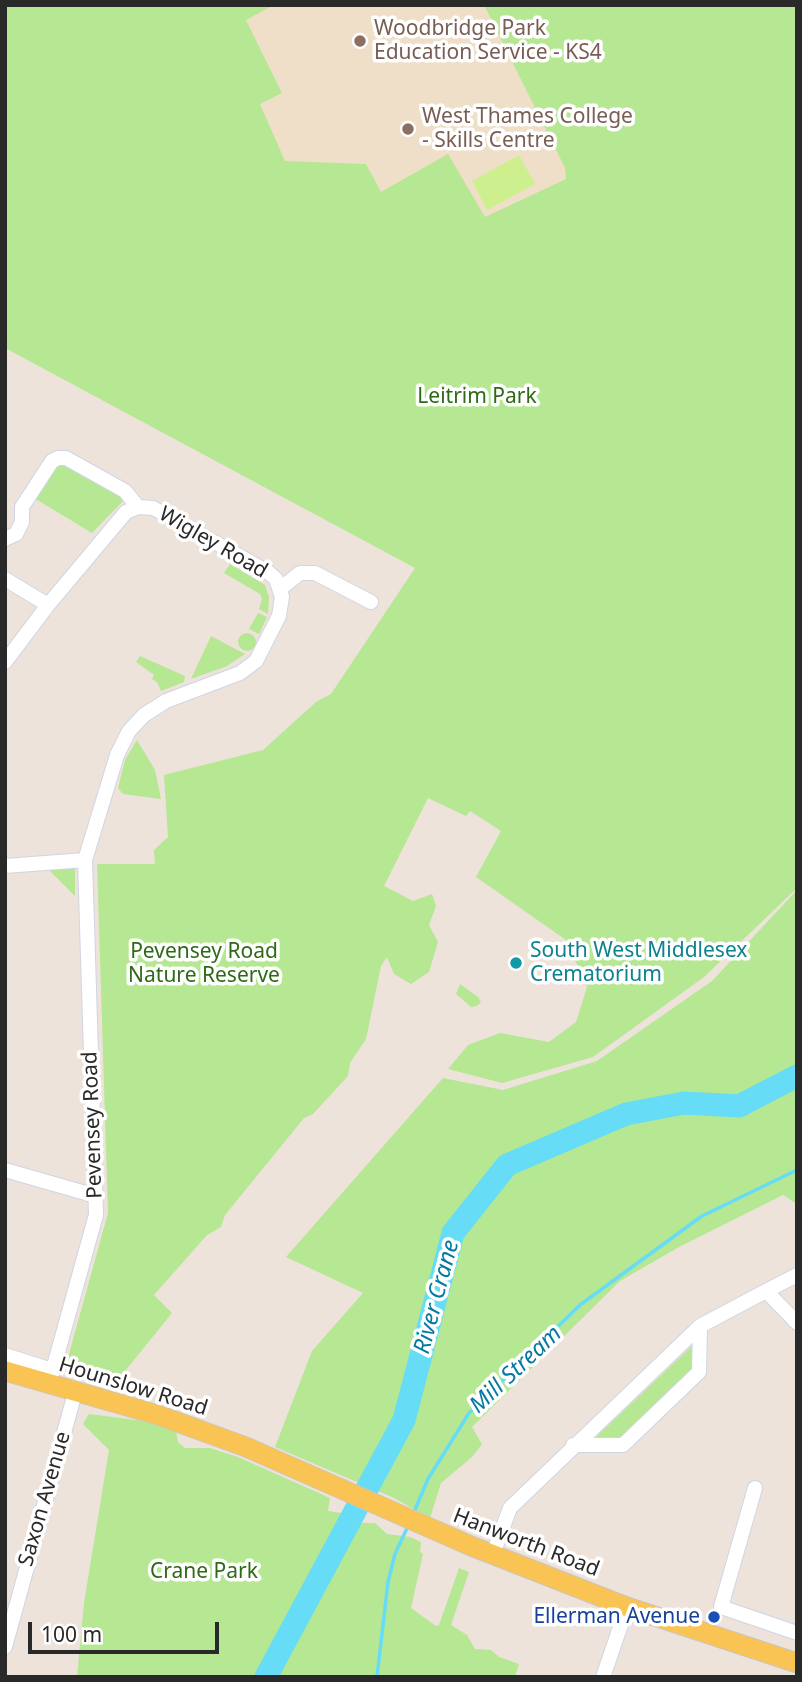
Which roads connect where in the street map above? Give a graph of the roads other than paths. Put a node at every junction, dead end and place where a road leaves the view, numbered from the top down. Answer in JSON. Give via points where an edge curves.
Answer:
{"nodes":[{"id":1,"x":138,"y":507,"type":"junction"},
{"id":2,"x":5,"y":538,"type":"edge"},
{"id":3,"x":5,"y":579,"type":"edge"},
{"id":4,"x":280,"y":589,"type":"junction"},
{"id":5,"x":371,"y":602,"type":"dead end"},
{"id":6,"x":48,"y":605,"type":"junction"},
{"id":7,"x":5,"y":662,"type":"edge"},
{"id":8,"x":85,"y":859,"type":"junction"},
{"id":9,"x":5,"y":866,"type":"edge"},
{"id":10,"x":5,"y":1170,"type":"edge"},
{"id":11,"x":96,"y":1196,"type":"junction"},
{"id":12,"x":797,"y":1275,"type":"edge"},
{"id":13,"x":766,"y":1291,"type":"junction"},
{"id":14,"x":797,"y":1323,"type":"edge"},
{"id":15,"x":700,"y":1326,"type":"junction"},
{"id":16,"x":5,"y":1355,"type":"edge"},
{"id":17,"x":5,"y":1371,"type":"edge"},
{"id":18,"x":50,"y":1377,"type":"junction"},
{"id":19,"x":75,"y":1393,"type":"junction"},
{"id":20,"x":573,"y":1445,"type":"junction"},
{"id":21,"x":246,"y":1447,"type":"joint"},
{"id":22,"x":755,"y":1488,"type":"dead end"},
{"id":23,"x":493,"y":1554,"type":"junction"},
{"id":24,"x":12,"y":1595,"type":"edge"},
{"id":25,"x":627,"y":1606,"type":"junction"},
{"id":26,"x":797,"y":1633,"type":"edge"},
{"id":27,"x":5,"y":1647,"type":"edge"},
{"id":28,"x":797,"y":1663,"type":"edge"},
{"id":29,"x":603,"y":1677,"type":"edge"}],
"edges":[{"from":1,"to":2,"type":"street","name":"Wigley Road","via":[[125,491],[66,458],[58,458],[22,507],[16,534]]},
{"from":1,"to":4,"type":"street","name":"Wigley Road","via":[[153,508],[268,572]]},
{"from":1,"to":6,"type":"street","name":"Wigley Road","via":[[126,512]]},
{"from":3,"to":6,"type":"street"},
{"from":4,"to":5,"type":"street","name":"Wigley Road","via":[[300,573],[315,573]]},
{"from":4,"to":8,"type":"street","name":"Wigley Road","via":[[279,616],[256,661],[240,673],[166,701],[129,731],[117,755]]},
{"from":6,"to":7,"type":"street","name":"Wigley Road"},
{"from":8,"to":9,"type":"street"},
{"from":8,"to":11,"type":"street","name":"Pevensey Road"},
{"from":10,"to":11,"type":"street"},
{"from":11,"to":18,"type":"street","name":"Pevensey Road","via":[[96,1216]]},
{"from":12,"to":13,"type":"street"},
{"from":13,"to":14,"type":"street"},
{"from":13,"to":15,"type":"street"},
{"from":15,"to":20,"type":"street"},
{"from":15,"to":20,"type":"street","via":[[699,1372],[623,1445]]},
{"from":16,"to":18,"type":"street"},
{"from":17,"to":18,"type":"main road","name":"Hounslow Road"},
{"from":18,"to":19,"type":"main road","name":"Hounslow Road"},
{"from":19,"to":21,"type":"main road","name":"Hounslow Road","via":[[158,1415]]},
{"from":19,"to":24,"type":"street","name":"Saxon Avenue"},
{"from":20,"to":23,"type":"street","via":[[510,1508]]},
{"from":21,"to":23,"type":"main road","name":"Hanworth Road"},
{"from":22,"to":26,"type":"street","via":[[721,1606]]},
{"from":23,"to":25,"type":"main road","name":"Hanworth Road"},
{"from":24,"to":27,"type":"street","name":"Saxon Avenue"},
{"from":25,"to":28,"type":"main road","name":"Hanworth Road"},
{"from":25,"to":29,"type":"street"}]}
